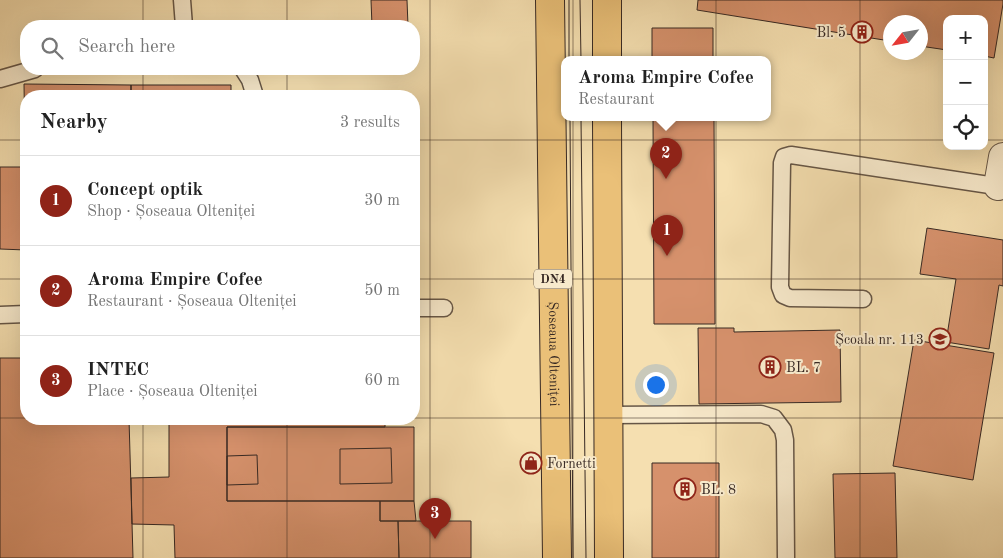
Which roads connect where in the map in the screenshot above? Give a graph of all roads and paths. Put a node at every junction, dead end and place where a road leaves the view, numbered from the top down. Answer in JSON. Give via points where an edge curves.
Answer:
{"nodes":[{"id":1,"x":182,"y":0,"type":"edge"},
{"id":2,"x":550,"y":0,"type":"edge"},
{"id":3,"x":607,"y":0,"type":"edge"},
{"id":4,"x":184,"y":20,"type":"edge"},
{"id":5,"x":607,"y":56,"type":"edge"},
{"id":6,"x":20,"y":73,"type":"edge"},
{"id":7,"x":247,"y":75,"type":"edge"},
{"id":8,"x":0,"y":79,"type":"edge"},
{"id":9,"x":253,"y":90,"type":"edge"},
{"id":10,"x":608,"y":121,"type":"edge"},
{"id":11,"x":1003,"y":158,"type":"edge"},
{"id":12,"x":1001,"y":187,"type":"edge"},
{"id":13,"x":863,"y":299,"type":"dead end"},
{"id":14,"x":420,"y":308,"type":"edge"},
{"id":15,"x":444,"y":308,"type":"dead end"},
{"id":16,"x":20,"y":314,"type":"edge"},
{"id":17,"x":0,"y":315,"type":"edge"},
{"id":18,"x":608,"y":414,"type":"junction"},
{"id":19,"x":557,"y":558,"type":"edge"},
{"id":20,"x":609,"y":558,"type":"edge"},
{"id":21,"x":786,"y":558,"type":"edge"}],
"edges":[{"from":1,"to":4,"type":"lane"},
{"from":2,"to":19,"type":"main road","name":"Șoseaua Olteniței","number":"DN4"},
{"from":3,"to":5,"type":"main road"},
{"from":6,"to":8,"type":"lane"},
{"from":7,"to":9,"type":"lane"},
{"from":10,"to":18,"type":"main road"},
{"from":11,"to":12,"type":"street"},
{"from":12,"to":13,"type":"lane","via":[[791,155],[784,157],[780,287],[783,295],[790,298]]},
{"from":14,"to":15,"type":"lane"},
{"from":16,"to":17,"type":"lane"},
{"from":18,"to":20,"type":"main road"},
{"from":18,"to":21,"type":"lane","via":[[762,414],[774,418],[783,430],[784,440]]}]}
